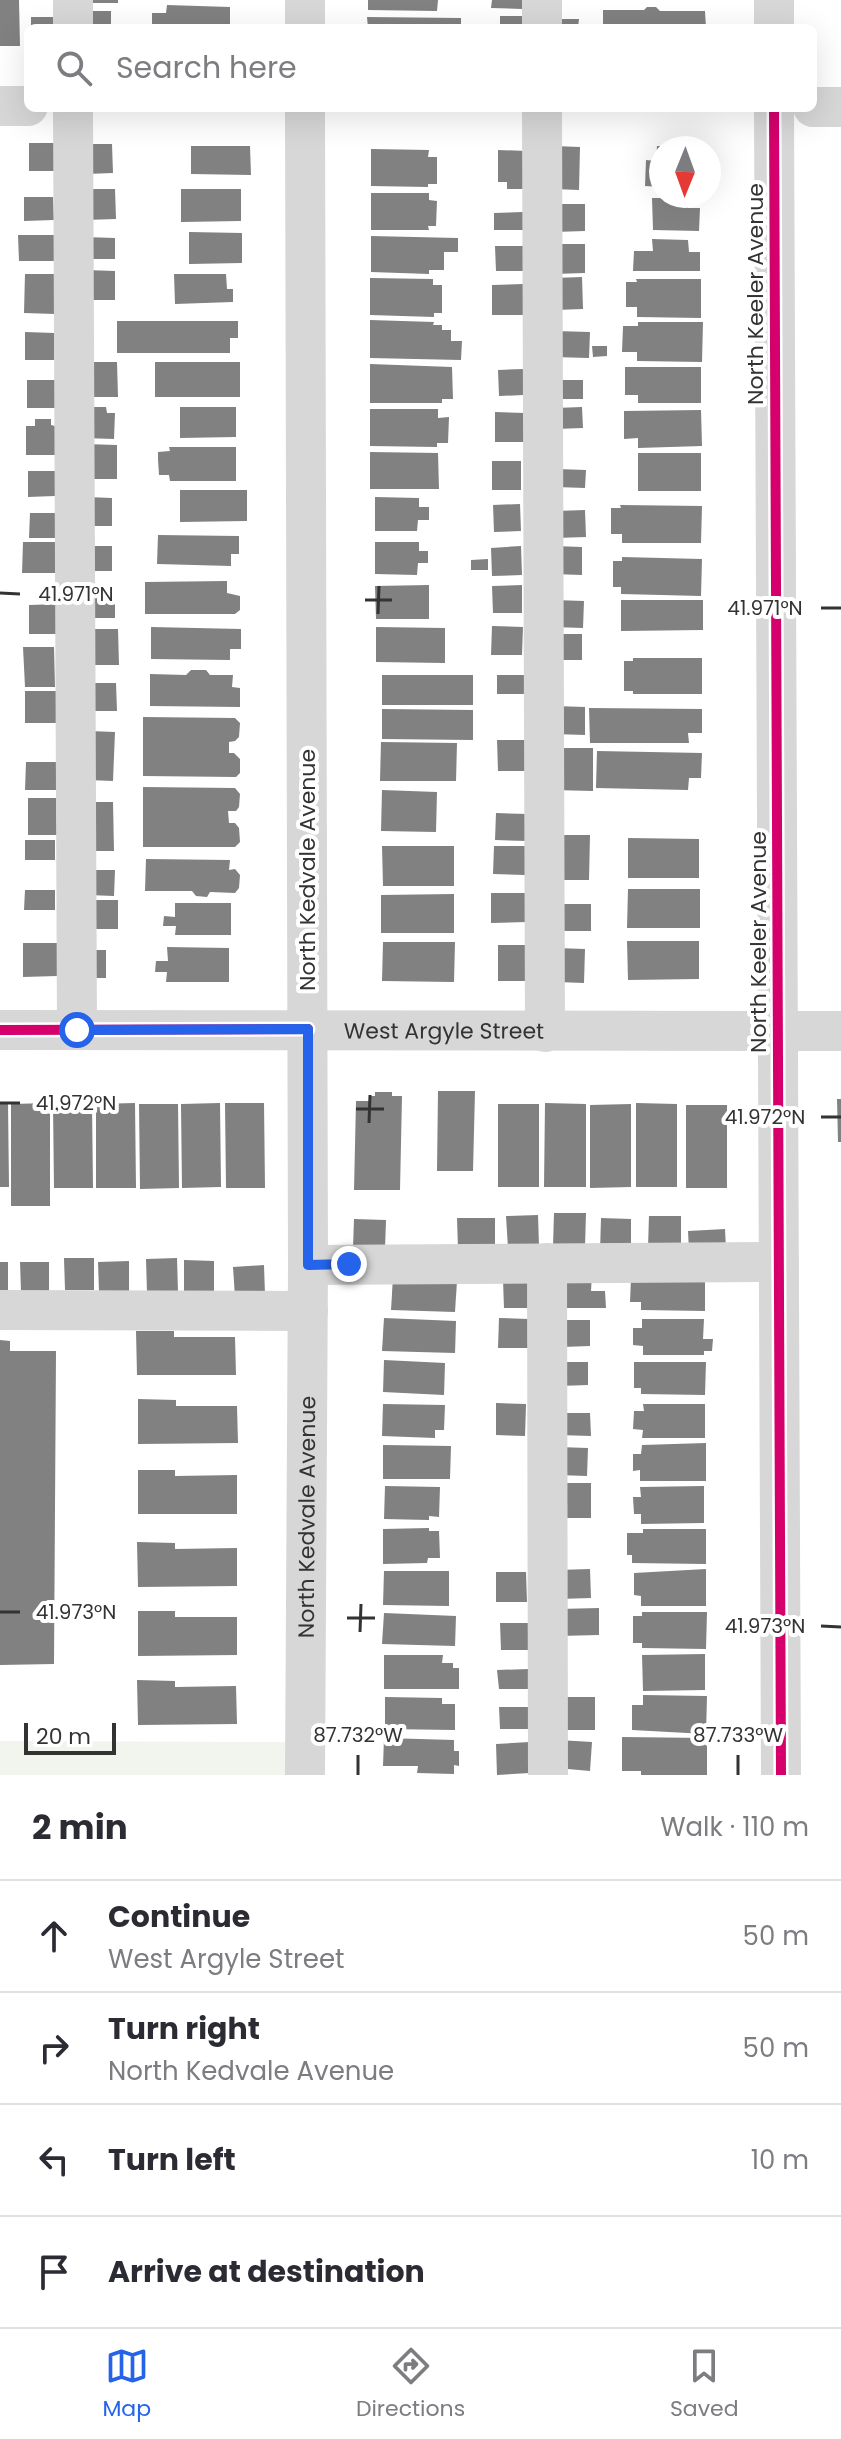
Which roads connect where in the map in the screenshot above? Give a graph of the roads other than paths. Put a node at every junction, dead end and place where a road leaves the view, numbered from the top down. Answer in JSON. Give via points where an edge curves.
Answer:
{"nodes":[{"id":1,"x":73,"y":0,"type":"edge"},
{"id":2,"x":305,"y":0,"type":"edge"},
{"id":3,"x":542,"y":0,"type":"edge"},
{"id":4,"x":774,"y":0,"type":"edge"},
{"id":5,"x":73,"y":24,"type":"edge"},
{"id":6,"x":305,"y":24,"type":"edge"},
{"id":7,"x":542,"y":24,"type":"edge"},
{"id":8,"x":774,"y":24,"type":"edge"},
{"id":9,"x":0,"y":106,"type":"edge"},
{"id":10,"x":24,"y":106,"type":"edge"},
{"id":11,"x":817,"y":107,"type":"edge"},
{"id":12,"x":841,"y":107,"type":"edge"},
{"id":13,"x":73,"y":112,"type":"edge"},
{"id":14,"x":305,"y":112,"type":"edge"},
{"id":15,"x":542,"y":112,"type":"edge"},
{"id":16,"x":774,"y":112,"type":"edge"},
{"id":17,"x":308,"y":1029,"type":"junction"},
{"id":18,"x":0,"y":1030,"type":"edge"},
{"id":19,"x":77,"y":1030,"type":"junction"},
{"id":20,"x":841,"y":1031,"type":"edge"},
{"id":21,"x":545,"y":1032,"type":"junction"},
{"id":22,"x":778,"y":1032,"type":"junction"},
{"id":23,"x":779,"y":1262,"type":"junction"},
{"id":24,"x":547,"y":1263,"type":"junction"},
{"id":25,"x":308,"y":1265,"type":"junction"},
{"id":26,"x":0,"y":1310,"type":"edge"},
{"id":27,"x":308,"y":1311,"type":"junction"},
{"id":28,"x":305,"y":1775,"type":"edge"},
{"id":29,"x":548,"y":1775,"type":"edge"},
{"id":30,"x":781,"y":1775,"type":"edge"}],
"edges":[{"from":1,"to":5,"type":"street"},
{"from":2,"to":6,"type":"street"},
{"from":3,"to":7,"type":"street"},
{"from":4,"to":8,"type":"street"},
{"from":9,"to":10,"type":"street"},
{"from":11,"to":12,"type":"street"},
{"from":13,"to":19,"type":"street"},
{"from":14,"to":17,"type":"street","name":"North Kedvale Avenue"},
{"from":15,"to":21,"type":"street"},
{"from":16,"to":22,"type":"street","name":"North Keeler Avenue"},
{"from":17,"to":19,"type":"street","name":"West Argyle Street"},
{"from":17,"to":21,"type":"street","name":"West Argyle Street"},
{"from":17,"to":25,"type":"street","name":"North Kedvale Avenue"},
{"from":18,"to":19,"type":"street","name":"West Argyle Street"},
{"from":20,"to":22,"type":"street","name":"West Argyle Street"},
{"from":21,"to":22,"type":"street","name":"West Argyle Street"},
{"from":22,"to":23,"type":"street","name":"North Keeler Avenue"},
{"from":23,"to":24,"type":"street"},
{"from":23,"to":30,"type":"street","name":"North Keeler Avenue"},
{"from":24,"to":25,"type":"street"},
{"from":24,"to":29,"type":"street"},
{"from":25,"to":27,"type":"street","name":"North Kedvale Avenue"},
{"from":26,"to":27,"type":"street"},
{"from":27,"to":28,"type":"street","name":"North Kedvale Avenue"}]}
